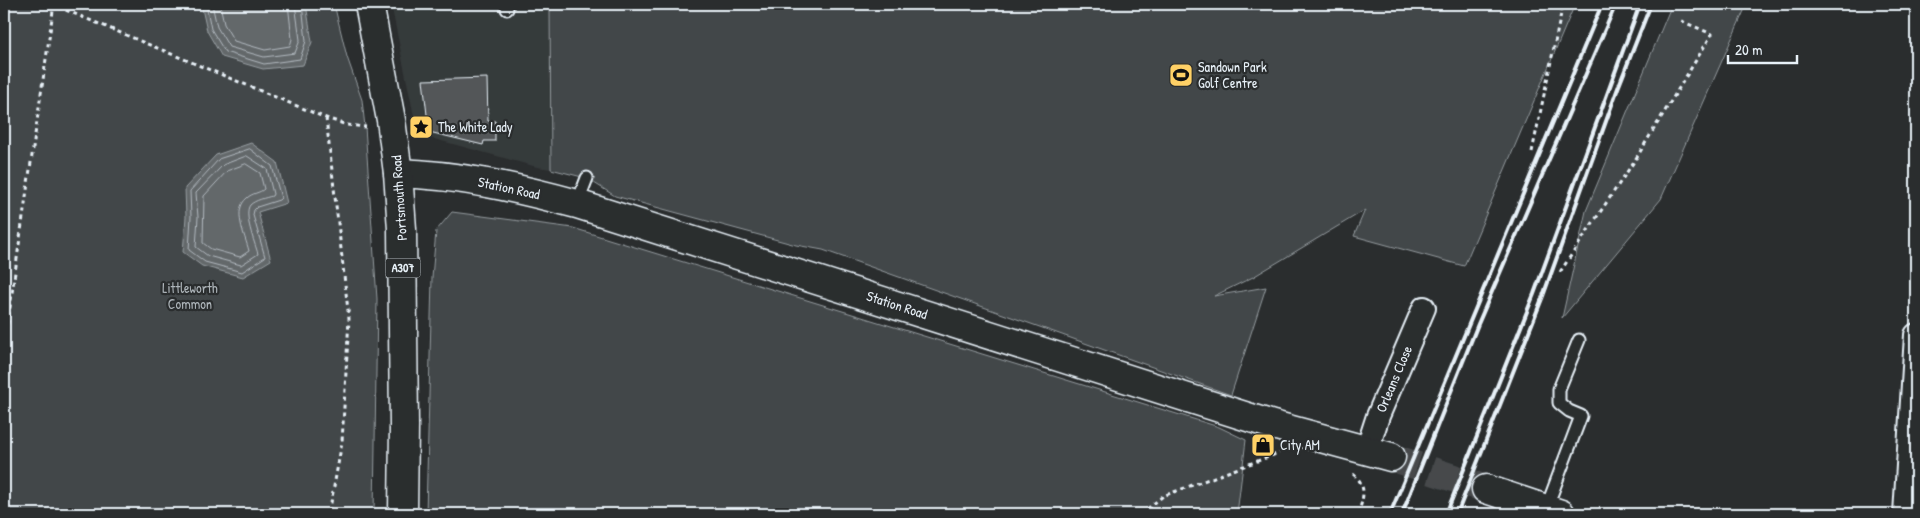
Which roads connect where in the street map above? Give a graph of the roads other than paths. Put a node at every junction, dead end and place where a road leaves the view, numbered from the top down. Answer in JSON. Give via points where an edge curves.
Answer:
{"nodes":[{"id":1,"x":369,"y":4,"type":"edge"},
{"id":2,"x":398,"y":173,"type":"junction"},
{"id":3,"x":586,"y":178,"type":"dead end"},
{"id":4,"x":577,"y":204,"type":"junction"},
{"id":5,"x":1424,"y":308,"type":"dead end"},
{"id":6,"x":1916,"y":335,"type":"edge"},
{"id":7,"x":1579,"y":340,"type":"dead end"},
{"id":8,"x":1379,"y":454,"type":"joint"},
{"id":9,"x":1486,"y":488,"type":"tunnel mouth"},
{"id":10,"x":1553,"y":512,"type":"edge"},
{"id":11,"x":402,"y":514,"type":"edge"},
{"id":12,"x":1905,"y":514,"type":"edge"}],
"edges":[{"from":1,"to":2,"type":"main road","name":"Portsmouth Road","number":"A307"},
{"from":2,"to":4,"type":"main road","name":"Station Road","via":[[455,177]]},
{"from":2,"to":11,"type":"main road","name":"Portsmouth Road","number":"A307","via":[[402,229]]},
{"from":3,"to":4,"type":"lane"},
{"from":4,"to":8,"type":"main road","name":"Station Road","via":[[1274,425]]},
{"from":5,"to":8,"type":"street","name":"Orleans Close","via":[[1378,416]]},
{"from":6,"to":12,"type":"street"},
{"from":7,"to":10,"type":"lane","via":[[1559,389],[1559,403],[1580,416]]},
{"from":9,"to":10,"type":"main road"}]}
